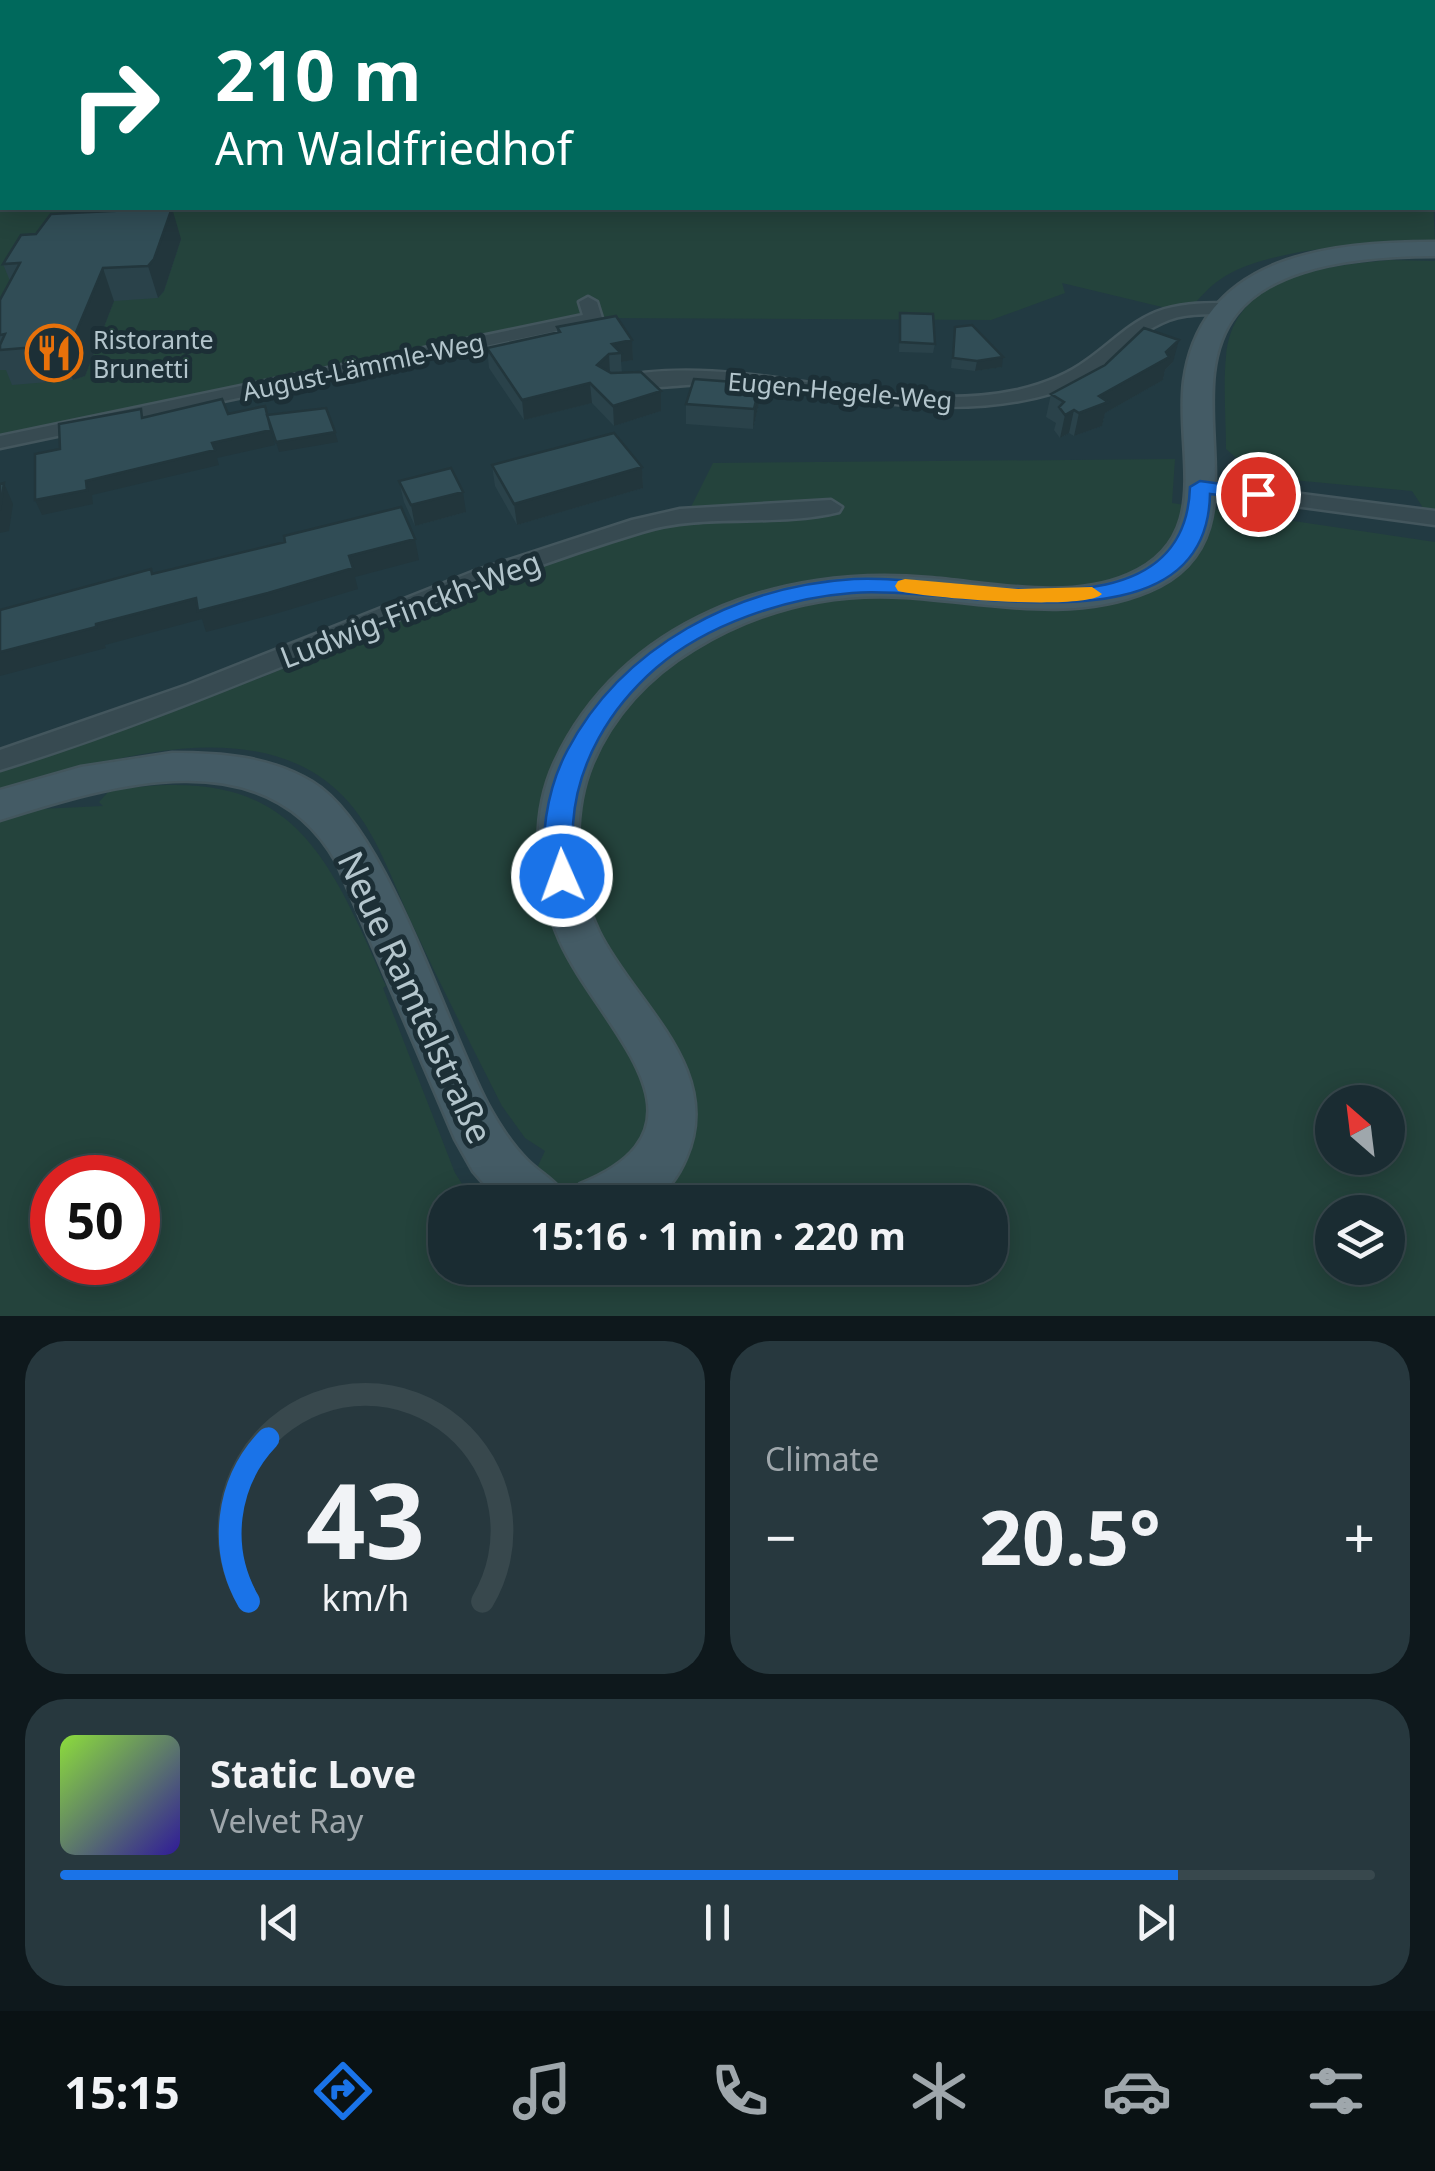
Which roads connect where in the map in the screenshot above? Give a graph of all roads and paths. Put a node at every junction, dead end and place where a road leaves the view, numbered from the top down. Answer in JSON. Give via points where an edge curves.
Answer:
{"nodes":[{"id":1,"x":845,"y":0,"type":"edge"},
{"id":2,"x":894,"y":0,"type":"edge"},
{"id":3,"x":1435,"y":248,"type":"edge"},
{"id":4,"x":1374,"y":252,"type":"junction"},
{"id":5,"x":1435,"y":257,"type":"edge"},
{"id":6,"x":588,"y":302,"type":"dead end"},
{"id":7,"x":1223,"y":308,"type":"junction"},
{"id":8,"x":612,"y":383,"type":"edge"},
{"id":9,"x":0,"y":442,"type":"edge"},
{"id":10,"x":1200,"y":487,"type":"junction"},
{"id":11,"x":830,"y":507,"type":"dead end"},
{"id":12,"x":1435,"y":518,"type":"edge"},
{"id":13,"x":0,"y":760,"type":"edge"},
{"id":14,"x":0,"y":805,"type":"edge"},
{"id":15,"x":517,"y":1185,"type":"edge"},
{"id":16,"x":633,"y":1185,"type":"edge"}],
"edges":[{"from":1,"to":2,"type":"street"},
{"from":3,"to":4,"type":"main road"},
{"from":4,"to":5,"type":"main road"},
{"from":4,"to":7,"type":"main road","via":[[1278,271],[1237,292]]},
{"from":6,"to":9,"type":"street","name":"August-Lämmle-Weg","via":[[593,318]]},
{"from":7,"to":8,"type":"street","name":"Eugen-Hegele-Weg","via":[[1162,314],[1078,374],[1010,397],[932,402],[772,382]]},
{"from":7,"to":10,"type":"main road","via":[[1204,343],[1198,379]]},
{"from":10,"to":12,"type":"street"},
{"from":10,"to":16,"type":"main road","via":[[1200,509],[1184,551],[1126,588],[1062,596],[896,585],[807,592],[740,611],[687,637],[619,692],[572,765],[558,854],[583,945],[665,1074],[672,1128],[662,1158]]},
{"from":11,"to":13,"type":"street","name":"Ludwig-Finckh-Weg","via":[[680,516],[640,525],[480,577],[196,691]]},
{"from":14,"to":15,"type":"main road","name":"Neue Ramtelstraße","via":[[117,774],[197,765],[281,785],[313,805],[363,873],[446,1068],[485,1147]]}]}
